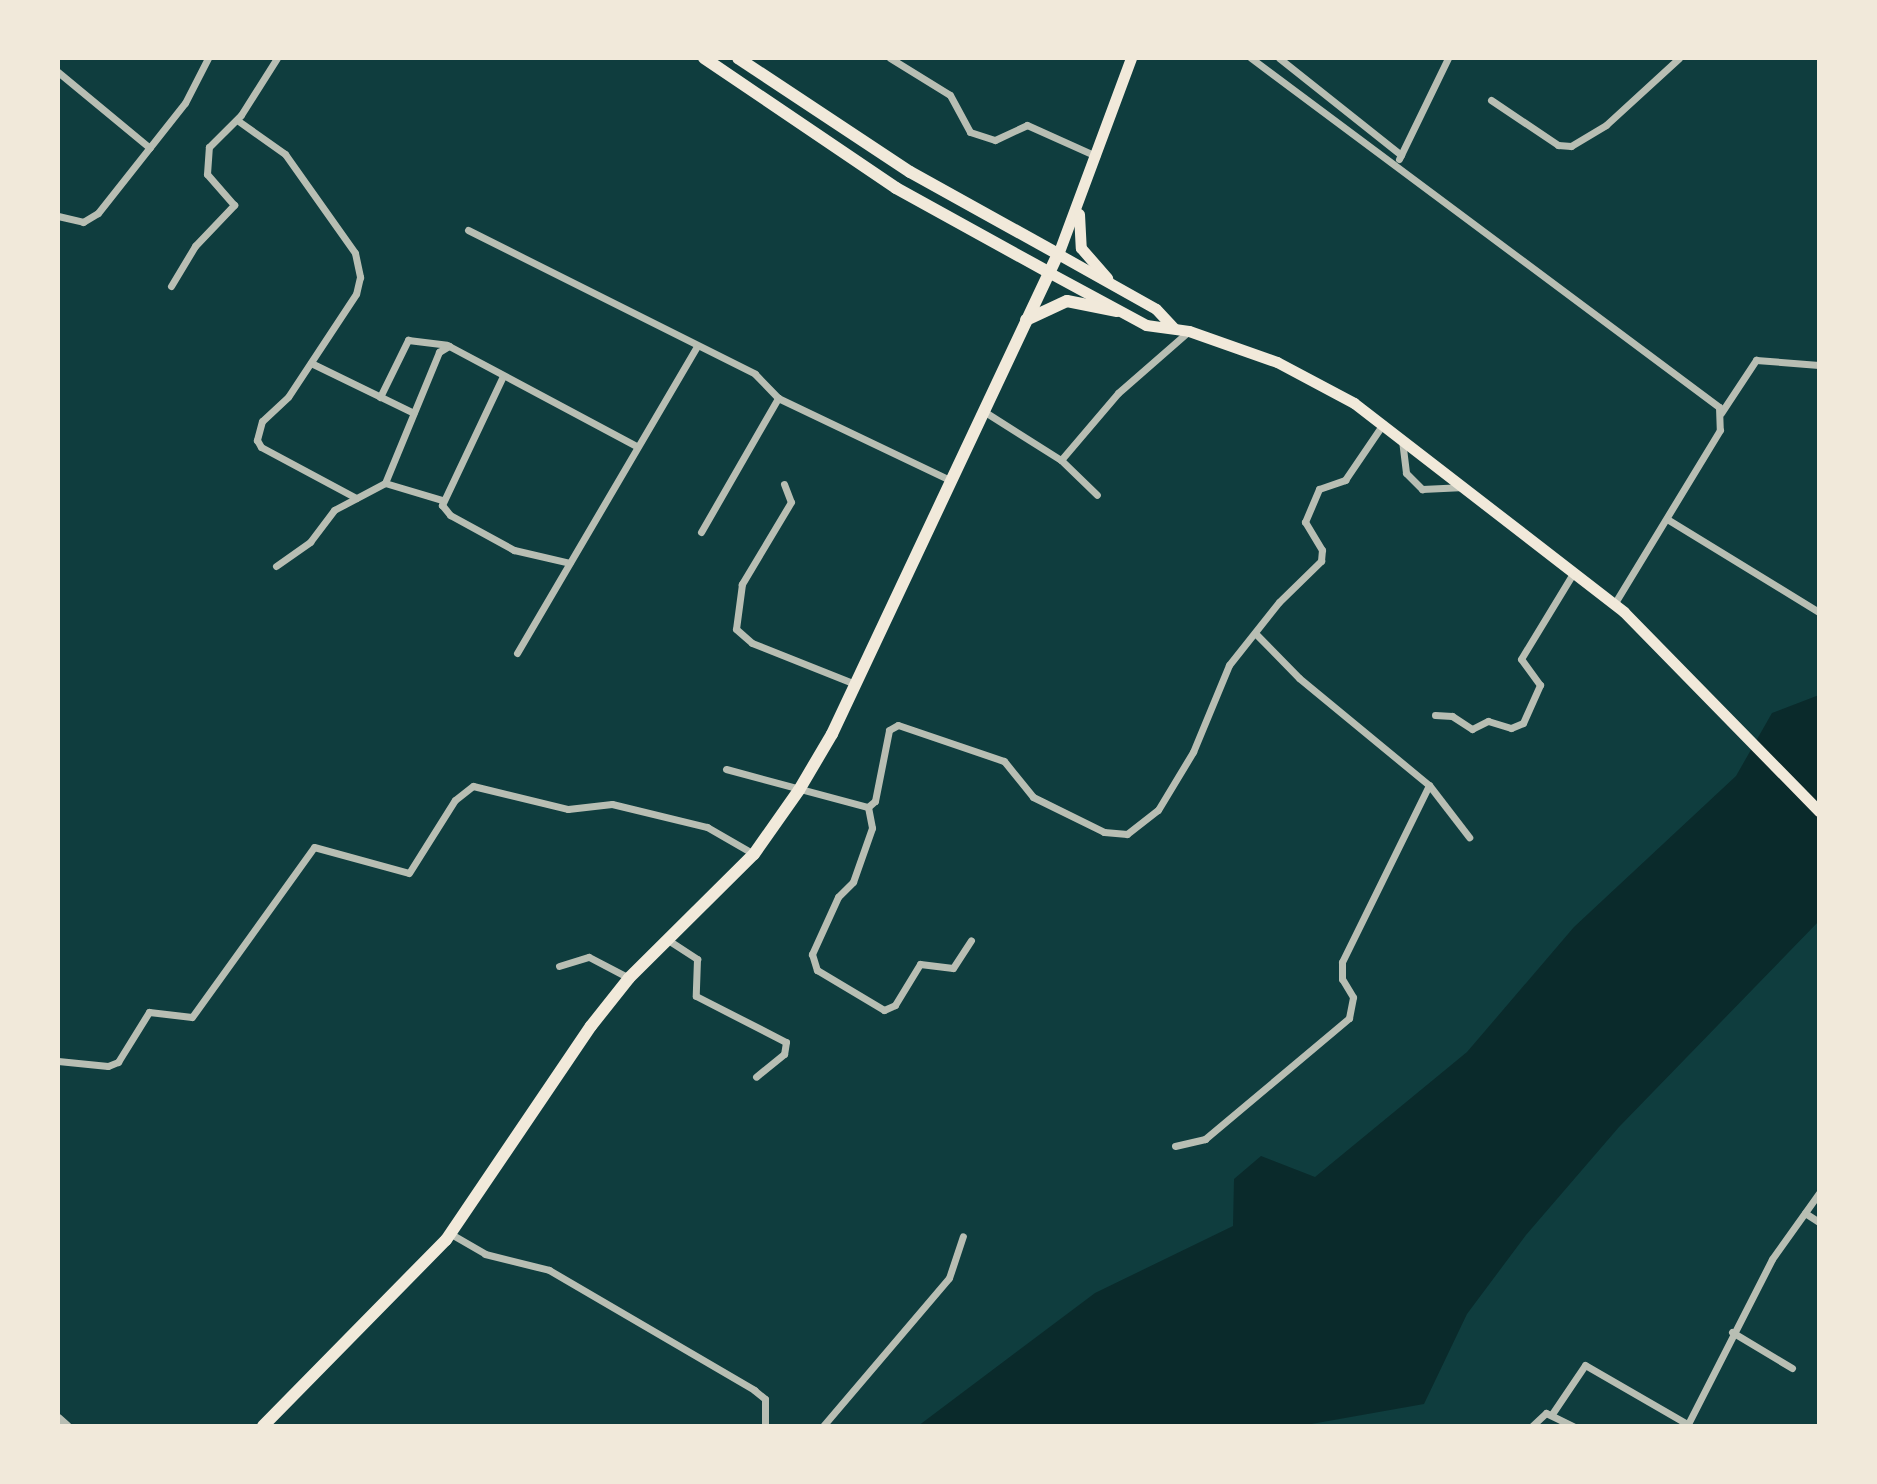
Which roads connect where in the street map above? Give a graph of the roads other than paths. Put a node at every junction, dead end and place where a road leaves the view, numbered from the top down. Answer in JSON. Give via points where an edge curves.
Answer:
{"nodes":[{"id":1,"x":208,"y":58,"type":"edge"},
{"id":2,"x":277,"y":58,"type":"edge"},
{"id":3,"x":704,"y":58,"type":"edge"},
{"id":4,"x":738,"y":58,"type":"edge"},
{"id":5,"x":890,"y":58,"type":"edge"},
{"id":6,"x":1131,"y":58,"type":"edge"},
{"id":7,"x":1251,"y":58,"type":"edge"},
{"id":8,"x":1279,"y":58,"type":"edge"},
{"id":9,"x":1448,"y":58,"type":"edge"},
{"id":10,"x":1679,"y":58,"type":"edge"},
{"id":11,"x":58,"y":72,"type":"edge"},
{"id":12,"x":1491,"y":100,"type":"dead end"},
{"id":13,"x":237,"y":120,"type":"junction"},
{"id":14,"x":150,"y":148,"type":"junction"},
{"id":15,"x":1401,"y":155,"type":"junction"},
{"id":16,"x":1097,"y":157,"type":"junction"},
{"id":17,"x":1396,"y":164,"type":"junction"},
{"id":18,"x":1079,"y":205,"type":"junction"},
{"id":19,"x":58,"y":216,"type":"edge"},
{"id":20,"x":468,"y":230,"type":"dead end"},
{"id":21,"x":1058,"y":254,"type":"junction"},
{"id":22,"x":1050,"y":273,"type":"junction"},
{"id":23,"x":171,"y":286,"type":"dead end"},
{"id":24,"x":1119,"y":290,"type":"junction"},
{"id":25,"x":1117,"y":311,"type":"junction"},
{"id":26,"x":1025,"y":321,"type":"junction"},
{"id":27,"x":1174,"y":328,"type":"junction"},
{"id":28,"x":1189,"y":331,"type":"junction"},
{"id":29,"x":449,"y":346,"type":"junction"},
{"id":30,"x":697,"y":346,"type":"junction"},
{"id":31,"x":311,"y":363,"type":"junction"},
{"id":32,"x":1819,"y":365,"type":"edge"},
{"id":33,"x":503,"y":376,"type":"junction"},
{"id":34,"x":380,"y":397,"type":"junction"},
{"id":35,"x":778,"y":398,"type":"junction"},
{"id":36,"x":985,"y":412,"type":"junction"},
{"id":37,"x":414,"y":413,"type":"junction"},
{"id":38,"x":1721,"y":413,"type":"junction"},
{"id":39,"x":1383,"y":424,"type":"junction"},
{"id":40,"x":1402,"y":438,"type":"junction"},
{"id":41,"x":636,"y":446,"type":"junction"},
{"id":42,"x":1061,"y":460,"type":"junction"},
{"id":43,"x":952,"y":481,"type":"junction"},
{"id":44,"x":385,"y":483,"type":"junction"},
{"id":45,"x":784,"y":484,"type":"dead end"},
{"id":46,"x":1464,"y":487,"type":"junction"},
{"id":47,"x":1097,"y":495,"type":"dead end"},
{"id":48,"x":356,"y":498,"type":"junction"},
{"id":49,"x":442,"y":500,"type":"junction"},
{"id":50,"x":1667,"y":519,"type":"junction"},
{"id":51,"x":701,"y":532,"type":"dead end"},
{"id":52,"x":570,"y":563,"type":"junction"},
{"id":53,"x":276,"y":566,"type":"dead end"},
{"id":54,"x":1574,"y":572,"type":"junction"},
{"id":55,"x":1614,"y":604,"type":"junction"},
{"id":56,"x":1819,"y":612,"type":"edge"},
{"id":57,"x":1255,"y":633,"type":"junction"},
{"id":58,"x":517,"y":653,"type":"dead end"},
{"id":59,"x":855,"y":684,"type":"junction"},
{"id":60,"x":1435,"y":715,"type":"dead end"},
{"id":61,"x":726,"y":769,"type":"dead end"},
{"id":62,"x":1429,"y":785,"type":"junction"},
{"id":63,"x":799,"y":790,"type":"junction"},
{"id":64,"x":868,"y":807,"type":"junction"},
{"id":65,"x":1819,"y":811,"type":"edge"},
{"id":66,"x":1469,"y":837,"type":"dead end"},
{"id":67,"x":754,"y":854,"type":"junction"},
{"id":68,"x":668,"y":940,"type":"junction"},
{"id":69,"x":971,"y":940,"type":"dead end"},
{"id":70,"x":559,"y":966,"type":"dead end"},
{"id":71,"x":629,"y":978,"type":"junction"},
{"id":72,"x":58,"y":1061,"type":"edge"},
{"id":73,"x":756,"y":1077,"type":"dead end"},
{"id":74,"x":1175,"y":1146,"type":"dead end"},
{"id":75,"x":1819,"y":1193,"type":"edge"},
{"id":76,"x":1805,"y":1213,"type":"junction"},
{"id":77,"x":1819,"y":1222,"type":"edge"},
{"id":78,"x":451,"y":1234,"type":"junction"},
{"id":79,"x":963,"y":1236,"type":"dead end"},
{"id":80,"x":1732,"y":1332,"type":"junction"},
{"id":81,"x":1792,"y":1368,"type":"dead end"},
{"id":82,"x":1552,"y":1414,"type":"junction"},
{"id":83,"x":58,"y":1418,"type":"edge"},
{"id":84,"x":1687,"y":1425,"type":"edge"},
{"id":85,"x":67,"y":1426,"type":"edge"},
{"id":86,"x":263,"y":1426,"type":"edge"},
{"id":87,"x":765,"y":1426,"type":"edge"},
{"id":88,"x":823,"y":1426,"type":"edge"},
{"id":89,"x":1532,"y":1426,"type":"edge"},
{"id":90,"x":1573,"y":1426,"type":"edge"}],
"edges":[{"from":1,"to":14,"type":"street","via":[[201,80]]},
{"from":2,"to":13,"type":"street"},
{"from":3,"to":22,"type":"main road","via":[[896,188]]},
{"from":4,"to":21,"type":"main road","via":[[910,172]]},
{"from":5,"to":16,"type":"street","via":[[950,95],[970,132],[995,140],[1027,125]]},
{"from":6,"to":16,"type":"main road"},
{"from":7,"to":17,"type":"street"},
{"from":8,"to":15,"type":"street"},
{"from":9,"to":15,"type":"street"},
{"from":10,"to":12,"type":"street","via":[[1606,125],[1571,146],[1558,145]]},
{"from":11,"to":14,"type":"street"},
{"from":13,"to":23,"type":"street","via":[[204,157],[207,174],[231,197],[231,211],[195,246]]},
{"from":13,"to":31,"type":"street","via":[[285,154],[359,265],[356,294]]},
{"from":14,"to":19,"type":"street","via":[[98,213],[83,222]]},
{"from":15,"to":17,"type":"street"},
{"from":16,"to":18,"type":"main road"},
{"from":17,"to":38,"type":"street","via":[[1712,399]]},
{"from":18,"to":21,"type":"main road"},
{"from":18,"to":24,"type":"main road","via":[[1081,248]]},
{"from":20,"to":30,"type":"street"},
{"from":21,"to":22,"type":"main road"},
{"from":21,"to":24,"type":"main road"},
{"from":22,"to":25,"type":"main road"},
{"from":22,"to":26,"type":"main road"},
{"from":24,"to":27,"type":"main road","via":[[1156,309]]},
{"from":25,"to":26,"type":"main road","via":[[1067,301]]},
{"from":25,"to":27,"type":"main road","via":[[1146,325]]},
{"from":26,"to":36,"type":"main road"},
{"from":27,"to":28,"type":"main road"},
{"from":28,"to":39,"type":"main road","via":[[1313,379]]},
{"from":28,"to":42,"type":"street","via":[[1118,393]]},
{"from":29,"to":33,"type":"street"},
{"from":29,"to":34,"type":"street","via":[[408,340]]},
{"from":29,"to":37,"type":"street","via":[[439,352]]},
{"from":30,"to":35,"type":"street","via":[[755,374]]},
{"from":30,"to":41,"type":"street"},
{"from":31,"to":34,"type":"street"},
{"from":31,"to":48,"type":"street","via":[[286,401],[264,418],[257,440],[261,447]]},
{"from":32,"to":38,"type":"street","via":[[1756,360]]},
{"from":33,"to":41,"type":"street"},
{"from":33,"to":49,"type":"street"},
{"from":34,"to":37,"type":"street"},
{"from":35,"to":43,"type":"street"},
{"from":35,"to":51,"type":"street"},
{"from":36,"to":42,"type":"street"},
{"from":36,"to":43,"type":"main road"},
{"from":37,"to":44,"type":"street"},
{"from":38,"to":50,"type":"street","via":[[1720,430]]},
{"from":39,"to":40,"type":"main road"},
{"from":39,"to":57,"type":"street","via":[[1345,480],[1319,489],[1305,522],[1322,550],[1321,561]]},
{"from":40,"to":46,"type":"main road"},
{"from":40,"to":46,"type":"street","via":[[1406,473],[1422,489]]},
{"from":41,"to":52,"type":"street"},
{"from":42,"to":47,"type":"street"},
{"from":43,"to":59,"type":"main road"},
{"from":44,"to":48,"type":"street"},
{"from":44,"to":49,"type":"street"},
{"from":45,"to":59,"type":"street","via":[[791,502],[742,584],[736,629],[752,643]]},
{"from":46,"to":54,"type":"main road"},
{"from":48,"to":53,"type":"street","via":[[334,510],[310,542]]},
{"from":49,"to":52,"type":"street","via":[[450,515],[514,550]]},
{"from":50,"to":55,"type":"street"},
{"from":50,"to":56,"type":"street"},
{"from":52,"to":58,"type":"street"},
{"from":54,"to":55,"type":"main road"},
{"from":54,"to":60,"type":"street","via":[[1521,659],[1540,685],[1525,721],[1511,728],[1488,721],[1472,729],[1452,716]]},
{"from":55,"to":65,"type":"main road"},
{"from":57,"to":62,"type":"street","via":[[1299,678]]},
{"from":57,"to":64,"type":"street","via":[[1218,685],[1193,752],[1158,810],[1127,834],[1104,832],[1033,797],[1004,761],[898,725],[889,730],[875,801]]},
{"from":59,"to":63,"type":"main road"},
{"from":61,"to":63,"type":"street"},
{"from":62,"to":66,"type":"street"},
{"from":62,"to":74,"type":"street","via":[[1342,962],[1342,979],[1353,997],[1349,1018],[1205,1139]]},
{"from":63,"to":64,"type":"street"},
{"from":63,"to":67,"type":"main road"},
{"from":64,"to":69,"type":"street","via":[[872,828],[853,882],[838,897],[812,954],[817,970],[884,1010],[895,1005],[920,964],[953,968]]},
{"from":67,"to":68,"type":"main road"},
{"from":67,"to":72,"type":"street","via":[[704,826],[612,804],[568,809],[473,786],[460,794],[409,873],[314,847],[192,1017],[149,1012],[114,1064]]},
{"from":68,"to":71,"type":"main road"},
{"from":68,"to":73,"type":"street","via":[[697,959],[696,996],[786,1042],[784,1054]]},
{"from":70,"to":71,"type":"street","via":[[589,957]]},
{"from":71,"to":78,"type":"main road","via":[[544,1090]]},
{"from":75,"to":76,"type":"street"},
{"from":76,"to":77,"type":"street"},
{"from":76,"to":80,"type":"street"},
{"from":78,"to":86,"type":"main road"},
{"from":78,"to":87,"type":"street","via":[[485,1254],[549,1270],[754,1390],[765,1399]]},
{"from":79,"to":88,"type":"street","via":[[949,1278]]},
{"from":80,"to":81,"type":"street"},
{"from":80,"to":84,"type":"street"},
{"from":82,"to":84,"type":"street","via":[[1585,1365]]},
{"from":82,"to":89,"type":"street","via":[[1540,1414]]},
{"from":82,"to":90,"type":"street"},
{"from":83,"to":85,"type":"street"}]}
